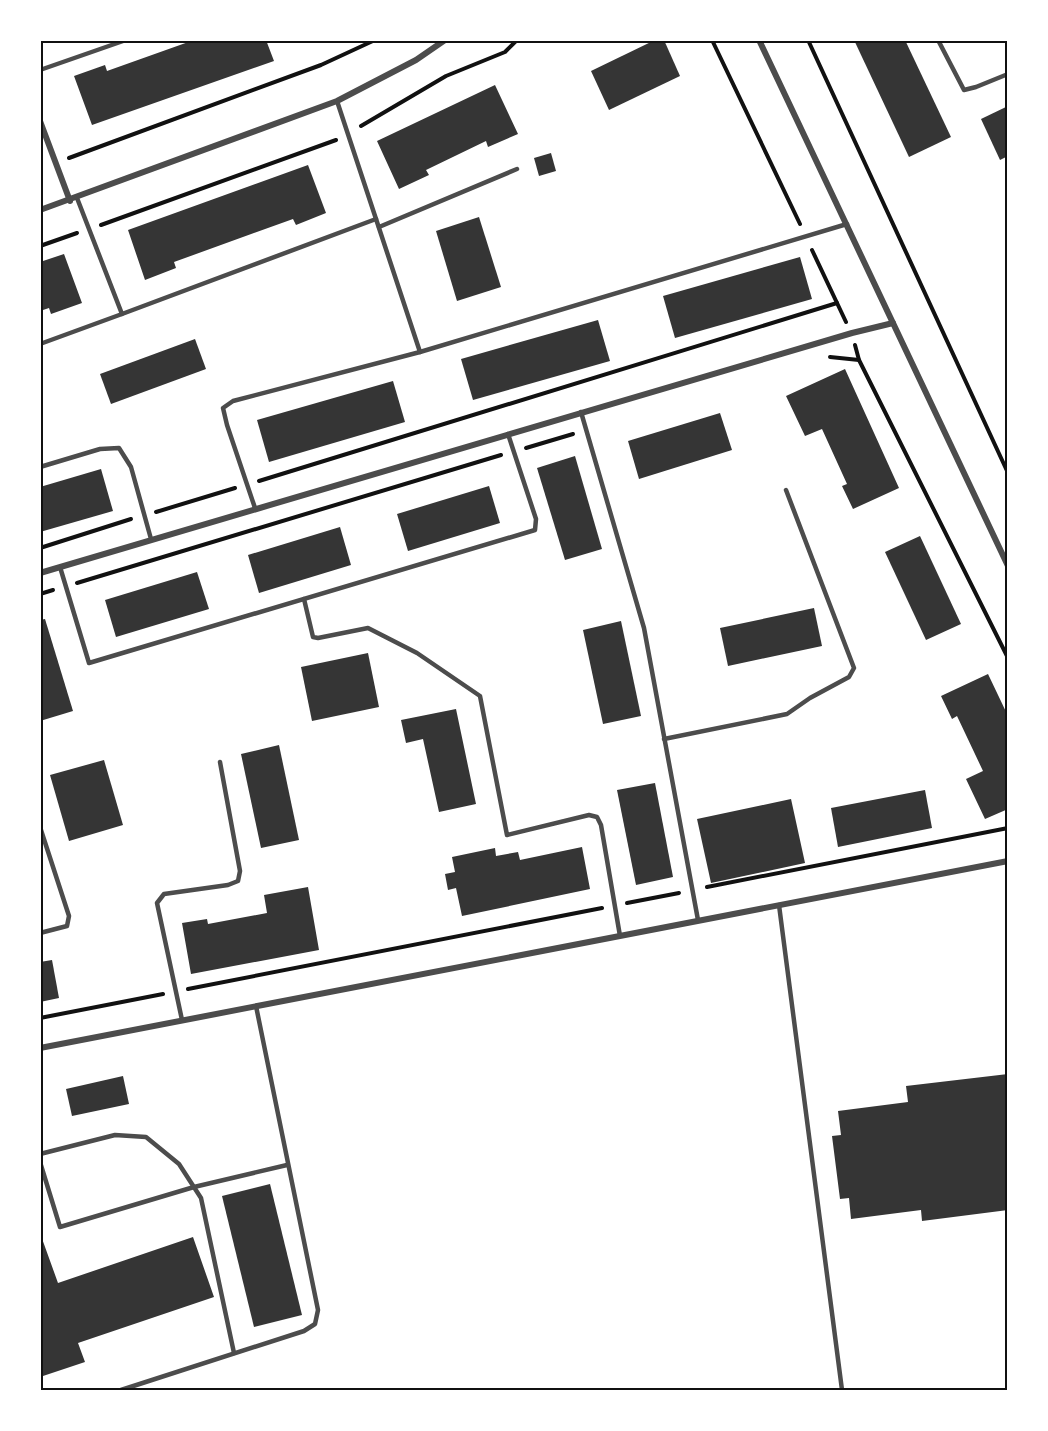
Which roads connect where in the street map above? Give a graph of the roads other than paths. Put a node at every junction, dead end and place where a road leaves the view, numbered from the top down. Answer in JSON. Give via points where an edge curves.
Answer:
{"nodes":[{"id":1,"x":126,"y":40,"type":"edge"},
{"id":2,"x":445,"y":40,"type":"edge"},
{"id":3,"x":759,"y":40,"type":"edge"},
{"id":4,"x":938,"y":40,"type":"edge"},
{"id":5,"x":40,"y":70,"type":"edge"},
{"id":6,"x":1008,"y":74,"type":"edge"},
{"id":7,"x":337,"y":101,"type":"junction"},
{"id":8,"x":40,"y":121,"type":"edge"},
{"id":9,"x":517,"y":169,"type":"dead end"},
{"id":10,"x":73,"y":200,"type":"junction"},
{"id":11,"x":40,"y":210,"type":"edge"},
{"id":12,"x":376,"y":219,"type":"junction"},
{"id":13,"x":847,"y":224,"type":"junction"},
{"id":14,"x":379,"y":227,"type":"junction"},
{"id":15,"x":122,"y":314,"type":"junction"},
{"id":16,"x":893,"y":323,"type":"junction"},
{"id":17,"x":40,"y":344,"type":"edge"},
{"id":18,"x":420,"y":352,"type":"junction"},
{"id":19,"x":581,"y":412,"type":"junction"},
{"id":20,"x":507,"y":434,"type":"junction"},
{"id":21,"x":40,"y":467,"type":"edge"},
{"id":22,"x":786,"y":490,"type":"dead end"},
{"id":23,"x":255,"y":508,"type":"junction"},
{"id":24,"x":151,"y":539,"type":"junction"},
{"id":25,"x":1008,"y":566,"type":"edge"},
{"id":26,"x":60,"y":567,"type":"junction"},
{"id":27,"x":40,"y":573,"type":"edge"},
{"id":28,"x":304,"y":598,"type":"junction"},
{"id":29,"x":664,"y":739,"type":"junction"},
{"id":30,"x":219,"y":762,"type":"dead end"},
{"id":31,"x":40,"y":827,"type":"edge"},
{"id":32,"x":1008,"y":861,"type":"edge"},
{"id":33,"x":779,"y":905,"type":"junction"},
{"id":34,"x":698,"y":920,"type":"junction"},
{"id":35,"x":40,"y":933,"type":"edge"},
{"id":36,"x":620,"y":936,"type":"junction"},
{"id":37,"x":256,"y":1006,"type":"junction"},
{"id":38,"x":182,"y":1020,"type":"junction"},
{"id":39,"x":40,"y":1048,"type":"edge"},
{"id":40,"x":40,"y":1154,"type":"edge"},
{"id":41,"x":40,"y":1162,"type":"edge"},
{"id":42,"x":287,"y":1165,"type":"junction"},
{"id":43,"x":194,"y":1187,"type":"junction"},
{"id":44,"x":234,"y":1353,"type":"junction"},
{"id":45,"x":120,"y":1390,"type":"edge"},
{"id":46,"x":842,"y":1390,"type":"edge"}],
"edges":[{"from":1,"to":5,"type":"lane"},
{"from":2,"to":7,"type":"street","via":[[416,60]]},
{"from":3,"to":13,"type":"street"},
{"from":4,"to":6,"type":"lane","via":[[964,90]]},
{"from":7,"to":10,"type":"street"},
{"from":7,"to":12,"type":"lane"},
{"from":8,"to":10,"type":"street"},
{"from":9,"to":14,"type":"lane"},
{"from":10,"to":11,"type":"street"},
{"from":10,"to":15,"type":"lane"},
{"from":12,"to":14,"type":"lane"},
{"from":12,"to":15,"type":"lane"},
{"from":13,"to":16,"type":"street"},
{"from":13,"to":18,"type":"lane"},
{"from":14,"to":18,"type":"lane"},
{"from":15,"to":17,"type":"lane"},
{"from":16,"to":19,"type":"street"},
{"from":16,"to":25,"type":"street"},
{"from":18,"to":23,"type":"lane","via":[[233,401],[223,408]]},
{"from":19,"to":20,"type":"street"},
{"from":19,"to":29,"type":"lane","via":[[644,628]]},
{"from":20,"to":23,"type":"street"},
{"from":20,"to":28,"type":"lane","via":[[536,519],[535,530]]},
{"from":21,"to":24,"type":"lane","via":[[100,449],[119,448],[130,467]]},
{"from":22,"to":29,"type":"lane","via":[[854,668],[849,677],[787,714]]},
{"from":23,"to":24,"type":"street"},
{"from":24,"to":26,"type":"street"},
{"from":26,"to":27,"type":"street"},
{"from":26,"to":28,"type":"lane","via":[[89,663]]},
{"from":28,"to":36,"type":"lane","via":[[314,637],[368,628],[417,652],[480,696],[507,835],[589,815],[597,817]]},
{"from":29,"to":34,"type":"lane"},
{"from":30,"to":38,"type":"lane","via":[[240,871],[238,881],[164,894],[157,903]]},
{"from":31,"to":35,"type":"lane","via":[[69,916],[67,926]]},
{"from":32,"to":33,"type":"street"},
{"from":33,"to":34,"type":"street"},
{"from":33,"to":46,"type":"lane"},
{"from":34,"to":36,"type":"street"},
{"from":36,"to":37,"type":"street"},
{"from":37,"to":38,"type":"street"},
{"from":37,"to":42,"type":"lane"},
{"from":38,"to":39,"type":"street"},
{"from":40,"to":43,"type":"lane","via":[[115,1135],[146,1137],[179,1164]]},
{"from":41,"to":43,"type":"lane","via":[[60,1227]]},
{"from":42,"to":43,"type":"lane"},
{"from":42,"to":44,"type":"lane","via":[[318,1310],[315,1324]]},
{"from":43,"to":44,"type":"lane","via":[[201,1198]]},
{"from":44,"to":45,"type":"lane"}]}
